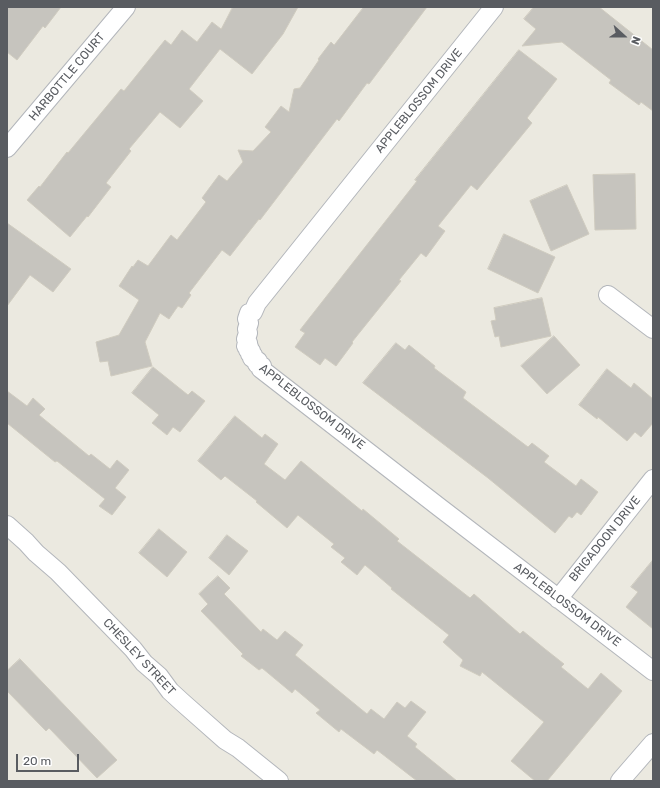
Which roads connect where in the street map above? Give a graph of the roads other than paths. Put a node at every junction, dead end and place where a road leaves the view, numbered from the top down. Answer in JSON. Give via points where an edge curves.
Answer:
{"nodes":[{"id":1,"x":126,"y":7,"type":"edge"},
{"id":2,"x":494,"y":7,"type":"edge"},
{"id":3,"x":7,"y":148,"type":"edge"},
{"id":4,"x":608,"y":294,"type":"dead end"},
{"id":5,"x":653,"y":330,"type":"edge"},
{"id":6,"x":653,"y":479,"type":"edge"},
{"id":7,"x":7,"y":525,"type":"edge"},
{"id":8,"x":558,"y":599,"type":"junction"},
{"id":9,"x":653,"y":671,"type":"edge"},
{"id":10,"x":653,"y":743,"type":"edge"},
{"id":11,"x":279,"y":781,"type":"edge"},
{"id":12,"x":620,"y":781,"type":"edge"}],
"edges":[{"from":1,"to":3,"type":"street","name":"HARBOTTLE COURT"},
{"from":2,"to":8,"type":"street","name":"APPLEBLOSSOM DRIVE","via":[[257,303],[247,319],[249,323],[246,346],[249,347],[252,358],[258,361],[256,364],[262,366],[261,369]]},
{"from":4,"to":5,"type":"street"},
{"from":6,"to":8,"type":"street","name":"BRIGADOON DRIVE"},
{"from":7,"to":11,"type":"street","name":"CHESLEY STREET","via":[[58,572],[182,702],[225,740]]},
{"from":8,"to":9,"type":"street","name":"APPLEBLOSSOM DRIVE"},
{"from":10,"to":12,"type":"street"}]}
